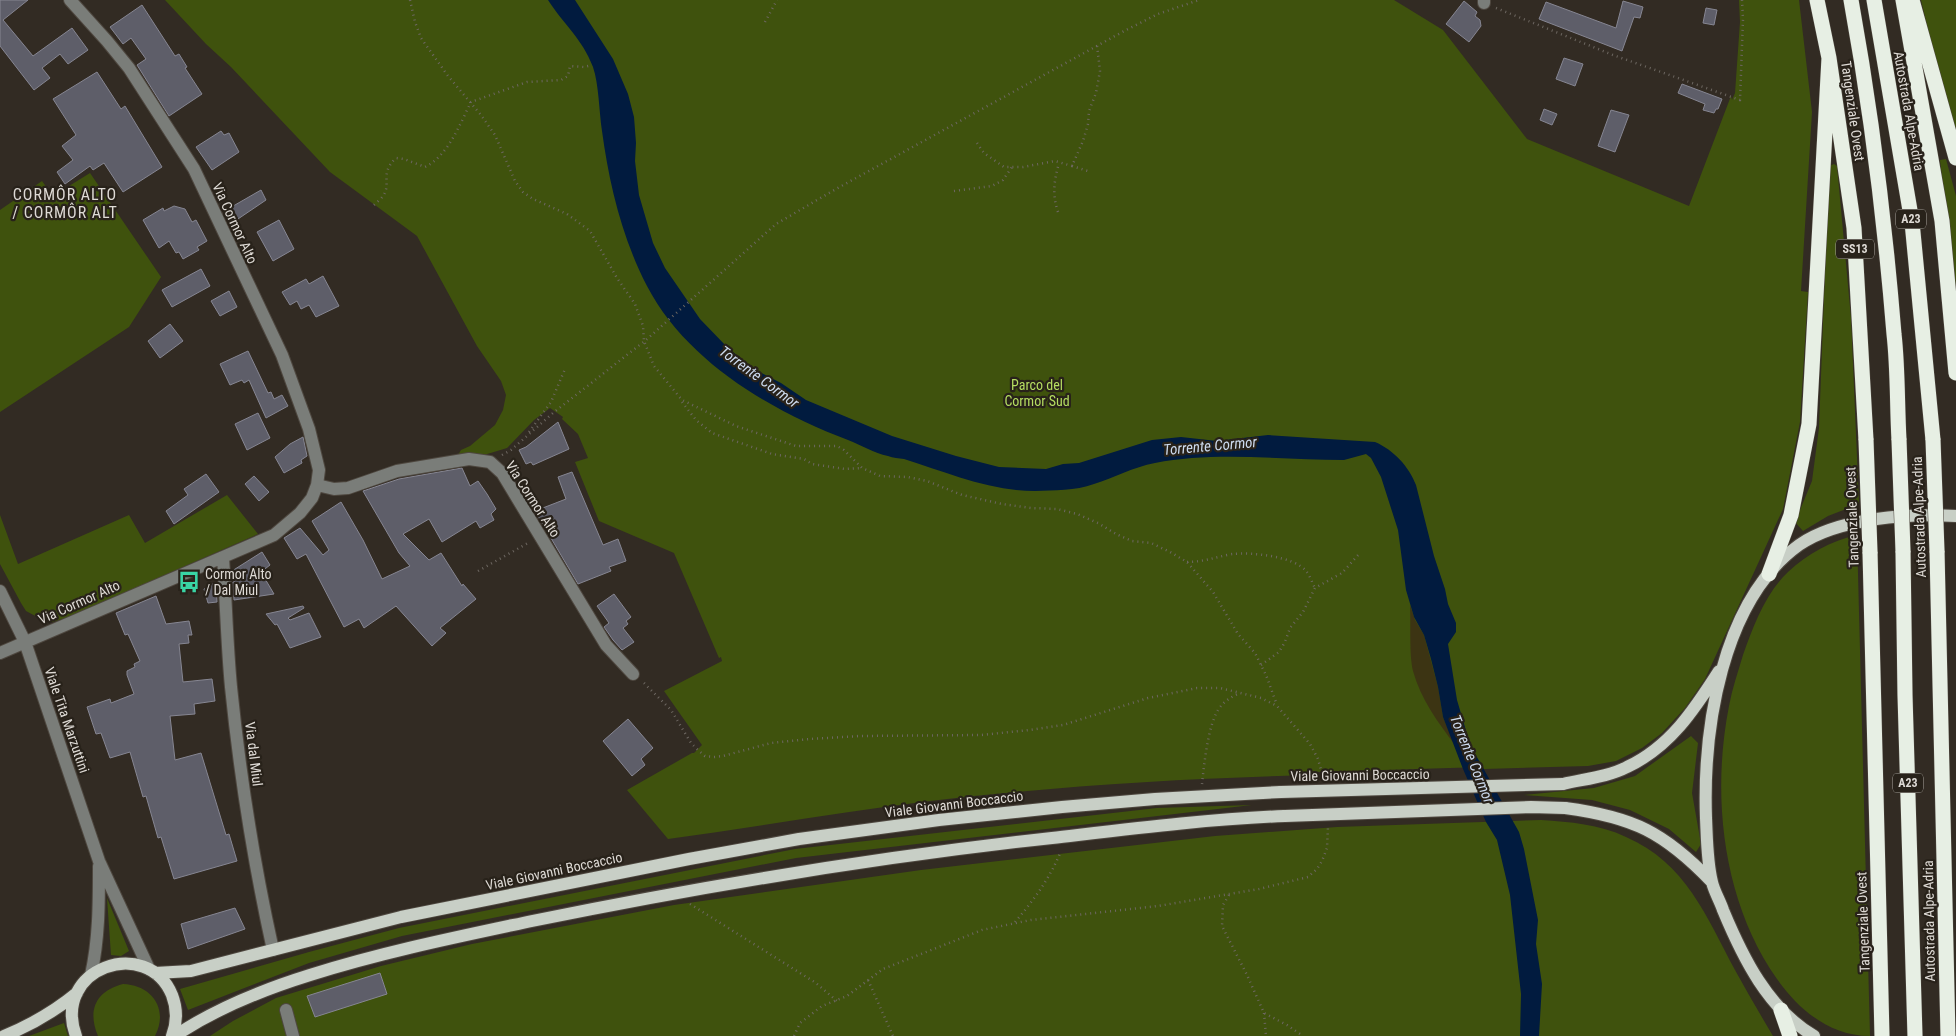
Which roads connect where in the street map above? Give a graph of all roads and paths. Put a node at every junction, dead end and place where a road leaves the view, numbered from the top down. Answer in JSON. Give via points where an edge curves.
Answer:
{"nodes":[{"id":1,"x":70,"y":0,"type":"edge"},
{"id":2,"x":410,"y":0,"type":"edge"},
{"id":3,"x":776,"y":0,"type":"edge"},
{"id":4,"x":1199,"y":0,"type":"edge"},
{"id":5,"x":1742,"y":0,"type":"edge"},
{"id":6,"x":1817,"y":0,"type":"edge"},
{"id":7,"x":1851,"y":0,"type":"edge"},
{"id":8,"x":1874,"y":0,"type":"edge"},
{"id":9,"x":1903,"y":0,"type":"edge"},
{"id":10,"x":1912,"y":0,"type":"edge"},
{"id":11,"x":1484,"y":2,"type":"edge"},
{"id":12,"x":765,"y":22,"type":"dead end"},
{"id":13,"x":1098,"y":46,"type":"junction"},
{"id":14,"x":1829,"y":58,"type":"junction"},
{"id":15,"x":592,"y":65,"type":"dead end"},
{"id":16,"x":471,"y":102,"type":"junction"},
{"id":17,"x":977,"y":143,"type":"dead end"},
{"id":18,"x":1956,"y":158,"type":"edge"},
{"id":19,"x":1059,"y":162,"type":"junction"},
{"id":20,"x":1072,"y":166,"type":"junction"},
{"id":21,"x":1012,"y":167,"type":"junction"},
{"id":22,"x":1092,"y":172,"type":"dead end"},
{"id":23,"x":954,"y":191,"type":"dead end"},
{"id":24,"x":374,"y":205,"type":"dead end"},
{"id":25,"x":1058,"y":212,"type":"dead end"},
{"id":26,"x":645,"y":341,"type":"junction"},
{"id":27,"x":565,"y":369,"type":"dead end"},
{"id":28,"x":1956,"y":373,"type":"edge"},
{"id":29,"x":682,"y":400,"type":"junction"},
{"id":30,"x":525,"y":438,"type":"junction"},
{"id":31,"x":490,"y":462,"type":"junction"},
{"id":32,"x":862,"y":468,"type":"junction"},
{"id":33,"x":317,"y":485,"type":"junction"},
{"id":34,"x":1956,"y":516,"type":"edge"},
{"id":35,"x":540,"y":536,"type":"junction"},
{"id":36,"x":1360,"y":553,"type":"dead end"},
{"id":37,"x":223,"y":558,"type":"junction"},
{"id":38,"x":1187,"y":562,"type":"junction"},
{"id":39,"x":478,"y":571,"type":"dead end"},
{"id":40,"x":1769,"y":574,"type":"junction"},
{"id":41,"x":1315,"y":588,"type":"junction"},
{"id":42,"x":0,"y":591,"type":"edge"},
{"id":43,"x":25,"y":642,"type":"junction"},
{"id":44,"x":0,"y":653,"type":"edge"},
{"id":45,"x":1261,"y":665,"type":"junction"},
{"id":46,"x":1723,"y":665,"type":"junction"},
{"id":47,"x":633,"y":674,"type":"joint"},
{"id":48,"x":1242,"y":693,"type":"junction"},
{"id":49,"x":1277,"y":706,"type":"junction"},
{"id":50,"x":1322,"y":774,"type":"dead end"},
{"id":51,"x":1201,"y":796,"type":"junction"},
{"id":52,"x":1066,"y":836,"type":"junction"},
{"id":53,"x":99,"y":861,"type":"junction"},
{"id":54,"x":1322,"y":861,"type":"dead end"},
{"id":55,"x":1712,"y":882,"type":"junction"},
{"id":56,"x":672,"y":893,"type":"junction"},
{"id":57,"x":1229,"y":895,"type":"junction"},
{"id":58,"x":1015,"y":923,"type":"junction"},
{"id":59,"x":273,"y":950,"type":"junction"},
{"id":60,"x":152,"y":971,"type":"junction"},
{"id":61,"x":91,"y":975,"type":"junction"},
{"id":62,"x":868,"y":980,"type":"junction"},
{"id":63,"x":77,"y":994,"type":"junction"},
{"id":64,"x":837,"y":1001,"type":"junction"},
{"id":65,"x":286,"y":1010,"type":"dead end"},
{"id":66,"x":1781,"y":1010,"type":"junction"},
{"id":67,"x":1264,"y":1013,"type":"junction"},
{"id":68,"x":4,"y":1036,"type":"edge"},
{"id":69,"x":76,"y":1036,"type":"edge"},
{"id":70,"x":173,"y":1036,"type":"edge"},
{"id":71,"x":293,"y":1036,"type":"edge"},
{"id":72,"x":794,"y":1036,"type":"edge"},
{"id":73,"x":893,"y":1036,"type":"edge"},
{"id":74,"x":1266,"y":1036,"type":"edge"},
{"id":75,"x":1303,"y":1036,"type":"edge"},
{"id":76,"x":1790,"y":1036,"type":"edge"},
{"id":77,"x":1814,"y":1036,"type":"edge"},
{"id":78,"x":1882,"y":1036,"type":"edge"},
{"id":79,"x":1915,"y":1036,"type":"edge"},
{"id":80,"x":1948,"y":1036,"type":"edge"}],
"edges":[{"from":1,"to":33,"type":"street","name":"Via Cormor Alto","via":[[128,68],[194,170],[282,355],[309,429],[319,470]]},
{"from":2,"to":16,"type":"path","via":[[421,38]]},
{"from":3,"to":12,"type":"path"},
{"from":4,"to":13,"type":"path","via":[[1158,14]]},
{"from":5,"to":11,"type":"path","via":[[1740,100],[1613,55]]},
{"from":6,"to":14,"type":"highway","name":"Tangenziale Ovest","number":"SS13"},
{"from":7,"to":79,"type":"highway","name":"Autostrada Alpe-Adria","number":"A23","bridge":true,"via":[[1861,54],[1895,336]]},
{"from":8,"to":80,"type":"highway","name":"Autostrada Alpe-Adria","number":"A23","bridge":true,"via":[[1912,222],[1933,440]]},
{"from":9,"to":28,"type":"highway","via":[[1942,221]]},
{"from":10,"to":18,"type":"highway"},
{"from":13,"to":20,"type":"path","via":[[1100,72],[1096,93],[1083,141]]},
{"from":13,"to":26,"type":"path","via":[[776,224]]},
{"from":14,"to":40,"type":"highway","via":[[1809,424],[1791,515]]},
{"from":14,"to":78,"type":"highway","name":"Tangenziale Ovest","number":"SS13","bridge":true,"via":[[1854,228],[1866,440]]},
{"from":15,"to":16,"type":"path","via":[[570,66],[568,76],[561,80],[527,82]]},
{"from":16,"to":24,"type":"path","via":[[455,134],[434,163],[425,167],[396,158],[392,162],[386,170],[383,196]]},
{"from":16,"to":26,"type":"path","via":[[496,135],[515,181],[523,192],[567,214],[590,231],[634,304]]},
{"from":17,"to":21,"type":"path","via":[[992,159]]},
{"from":19,"to":20,"type":"path"},
{"from":19,"to":21,"type":"path"},
{"from":19,"to":25,"type":"path","via":[[1054,181]]},
{"from":20,"to":22,"type":"path"},
{"from":21,"to":23,"type":"path","via":[[1003,180],[992,186]]},
{"from":26,"to":29,"type":"path","via":[[654,366]]},
{"from":26,"to":30,"type":"path"},
{"from":27,"to":30,"type":"path","via":[[551,402]]},
{"from":29,"to":32,"type":"path","via":[[736,426],[775,440],[796,446],[836,446]]},
{"from":29,"to":32,"type":"path","via":[[696,420],[712,433],[812,464],[845,470]]},
{"from":30,"to":31,"type":"path"},
{"from":31,"to":33,"type":"street","name":"Via Cormor Alto","via":[[469,459],[397,471],[348,488]]},
{"from":31,"to":35,"type":"street","name":"Via Cormor Alto","via":[[502,473]]},
{"from":32,"to":38,"type":"path","via":[[880,476],[927,481],[962,496],[1077,514],[1132,541],[1151,543]]},
{"from":33,"to":37,"type":"street","name":"Via Cormor Alto","via":[[300,513],[274,535]]},
{"from":34,"to":40,"type":"main road","via":[[1898,517],[1827,531],[1799,545]]},
{"from":35,"to":39,"type":"path"},
{"from":35,"to":47,"type":"street","name":"Via Cormor Alto","via":[[606,645]]},
{"from":36,"to":41,"type":"path","via":[[1342,573]]},
{"from":37,"to":43,"type":"street","name":"Via Cormor Alto"},
{"from":37,"to":59,"type":"street","name":"Via dal Miul","via":[[231,686],[242,780]]},
{"from":38,"to":41,"type":"path","via":[[1203,562],[1234,554],[1275,557],[1295,563],[1306,571]]},
{"from":38,"to":45,"type":"path","via":[[1213,592]]},
{"from":40,"to":46,"type":"main road","via":[[1752,599]]},
{"from":41,"to":45,"type":"path","via":[[1279,652]]},
{"from":42,"to":43,"type":"street","name":"Viale Tita Marzuttini"},
{"from":43,"to":44,"type":"street","name":"Via Cormor Alto"},
{"from":43,"to":53,"type":"street","name":"Viale Tita Marzuttini"},
{"from":45,"to":49,"type":"path"},
{"from":46,"to":51,"type":"main road","name":"Viale Giovanni Boccaccio","bridge":true,"via":[[1678,730],[1649,755],[1626,768],[1563,784]]},
{"from":46,"to":55,"type":"main road","via":[[1707,754],[1706,824]]},
{"from":47,"to":48,"type":"path","via":[[655,692],[691,743],[705,756],[714,757],[771,743],[810,738],[981,735],[1030,730],[1197,688],[1220,688]]},
{"from":48,"to":49,"type":"path"},
{"from":48,"to":51,"type":"path","via":[[1228,698],[1218,710],[1206,756]]},
{"from":49,"to":50,"type":"path","via":[[1310,744]]},
{"from":51,"to":59,"type":"main road","name":"Viale Giovanni Boccaccio","via":[[939,820],[799,839],[410,915]]},
{"from":52,"to":55,"type":"main road","bridge":true,"via":[[1285,816],[1565,808],[1594,812],[1646,828],[1665,839]]},
{"from":52,"to":56,"type":"main road","via":[[798,871]]},
{"from":52,"to":58,"type":"path","via":[[1054,866]]},
{"from":53,"to":60,"type":"street","name":"Viale Tita Marzuttini"},
{"from":53,"to":61,"type":"street","name":"Viale Tita Marzuttini","via":[[98,929]]},
{"from":54,"to":57,"type":"path","via":[[1308,877]]},
{"from":55,"to":66,"type":"main road","via":[[1743,953]]},
{"from":56,"to":64,"type":"path","via":[[816,983]]},
{"from":56,"to":70,"type":"main road","via":[[348,963],[280,984],[220,1008]]},
{"from":57,"to":58,"type":"path"},
{"from":57,"to":67,"type":"path","via":[[1224,905],[1222,926]]},
{"from":58,"to":62,"type":"path","via":[[951,941],[883,969]]},
{"from":59,"to":60,"type":"main road","name":"Viale Giovanni Boccaccio","via":[[191,971]]},
{"from":60,"to":61,"type":"main road","name":"Viale Giovanni Boccaccio","via":[[123,963],[106,966]]},
{"from":60,"to":70,"type":"main road","via":[[164,982],[174,1001],[176,1019]]},
{"from":61,"to":63,"type":"main road"},
{"from":62,"to":64,"type":"path"},
{"from":62,"to":73,"type":"path"},
{"from":63,"to":68,"type":"main road","via":[[54,1012]]},
{"from":63,"to":69,"type":"main road","via":[[72,1008]]},
{"from":64,"to":72,"type":"path","via":[[822,1006],[800,1023]]},
{"from":65,"to":71,"type":"street"},
{"from":66,"to":76,"type":"highway"},
{"from":66,"to":77,"type":"main road"},
{"from":67,"to":74,"type":"path"},
{"from":67,"to":75,"type":"path"}]}
